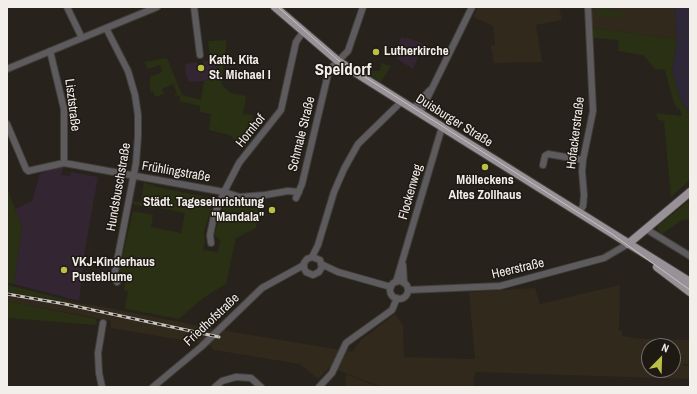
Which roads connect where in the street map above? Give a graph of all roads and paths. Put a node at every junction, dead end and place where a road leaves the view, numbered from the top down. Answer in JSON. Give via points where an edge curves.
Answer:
{"nodes":[{"id":1,"x":67,"y":7,"type":"edge"},
{"id":2,"x":155,"y":7,"type":"edge"},
{"id":3,"x":194,"y":7,"type":"edge"},
{"id":4,"x":363,"y":7,"type":"edge"},
{"id":5,"x":472,"y":7,"type":"edge"},
{"id":6,"x":588,"y":7,"type":"edge"},
{"id":7,"x":276,"y":8,"type":"edge"},
{"id":8,"x":106,"y":28,"type":"junction"},
{"id":9,"x":303,"y":32,"type":"junction"},
{"id":10,"x":82,"y":38,"type":"junction"},
{"id":11,"x":50,"y":52,"type":"junction"},
{"id":12,"x":200,"y":55,"type":"dead end"},
{"id":13,"x":338,"y":61,"type":"junction"},
{"id":14,"x":7,"y":69,"type":"edge"},
{"id":15,"x":401,"y":102,"type":"junction"},
{"id":16,"x":416,"y":111,"type":"junction"},
{"id":17,"x":7,"y":124,"type":"edge"},
{"id":18,"x":442,"y":127,"type":"junction"},
{"id":19,"x":582,"y":160,"type":"junction"},
{"id":20,"x":64,"y":162,"type":"junction"},
{"id":21,"x":543,"y":165,"type":"dead end"},
{"id":22,"x":134,"y":175,"type":"junction"},
{"id":23,"x":224,"y":192,"type":"junction"},
{"id":24,"x":690,"y":192,"type":"edge"},
{"id":25,"x":579,"y":213,"type":"junction"},
{"id":26,"x":646,"y":229,"type":"junction"},
{"id":27,"x":211,"y":243,"type":"dead end"},
{"id":28,"x":628,"y":244,"type":"junction"},
{"id":29,"x":690,"y":256,"type":"edge"},
{"id":30,"x":317,"y":260,"type":"junction"},
{"id":31,"x":402,"y":264,"type":"junction"},
{"id":32,"x":304,"y":265,"type":"junction"},
{"id":33,"x":289,"y":272,"type":"junction"},
{"id":34,"x":306,"y":272,"type":"junction"},
{"id":35,"x":319,"y":272,"type":"junction"},
{"id":36,"x":338,"y":272,"type":"junction"},
{"id":37,"x":118,"y":282,"type":"dead end"},
{"id":38,"x":396,"y":282,"type":"junction"},
{"id":39,"x":690,"y":282,"type":"edge"},
{"id":40,"x":404,"y":283,"type":"junction"},
{"id":41,"x":391,"y":287,"type":"junction"},
{"id":42,"x":408,"y":290,"type":"junction"},
{"id":43,"x":690,"y":292,"type":"edge"},
{"id":44,"x":397,"y":298,"type":"junction"},
{"id":45,"x":103,"y":323,"type":"dead end"},
{"id":46,"x":102,"y":387,"type":"edge"},
{"id":47,"x":153,"y":387,"type":"edge"},
{"id":48,"x":215,"y":387,"type":"edge"},
{"id":49,"x":261,"y":387,"type":"edge"},
{"id":50,"x":319,"y":387,"type":"edge"}],
"edges":[{"from":1,"to":10,"type":"street"},
{"from":2,"to":8,"type":"street"},
{"from":3,"to":12,"type":"street"},
{"from":4,"to":13,"type":"street","name":"Schmale Straße","via":[[348,52]]},
{"from":5,"to":16,"type":"street","via":[[434,86]]},
{"from":6,"to":19,"type":"street","name":"Hofackerstraße","via":[[593,111]]},
{"from":7,"to":9,"type":"main road","name":"Duisburger Straße"},
{"from":8,"to":10,"type":"street"},
{"from":8,"to":22,"type":"street","name":"Hundsbuschstraße","via":[[128,71],[136,103],[138,136]]},
{"from":9,"to":13,"type":"main road","name":"Duisburger Straße"},
{"from":9,"to":23,"type":"street","name":"Hornhof","via":[[296,42],[281,110],[239,163]]},
{"from":10,"to":11,"type":"street"},
{"from":11,"to":14,"type":"street"},
{"from":11,"to":20,"type":"street","name":"Lisztstraße","via":[[64,109]]},
{"from":13,"to":15,"type":"main road","name":"Duisburger Straße"},
{"from":13,"to":23,"type":"street","name":"Schmale Straße","via":[[329,70],[297,195],[288,191],[240,197]]},
{"from":15,"to":16,"type":"main road","name":"Duisburger Straße"},
{"from":15,"to":30,"type":"street","via":[[371,130],[353,153],[334,192],[318,245]]},
{"from":16,"to":18,"type":"main road","name":"Duisburger Straße"},
{"from":17,"to":20,"type":"street","name":"Frühlingstraße","via":[[26,169],[32,172]]},
{"from":18,"to":25,"type":"main road","name":"Duisburger Straße"},
{"from":18,"to":31,"type":"street","name":"Flockenweg"},
{"from":19,"to":21,"type":"street","via":[[548,154]]},
{"from":19,"to":25,"type":"street","name":"Hofackerstraße","via":[[584,195]]},
{"from":20,"to":22,"type":"street","name":"Frühlingstraße"},
{"from":22,"to":23,"type":"street","name":"Frühlingstraße"},
{"from":22,"to":37,"type":"street","name":"Hundsbuschstraße","via":[[114,277]]},
{"from":23,"to":27,"type":"street","name":"Hornhof","via":[[214,216]]},
{"from":24,"to":26,"type":"main road"},
{"from":25,"to":28,"type":"main road","name":"Duisburger Straße"},
{"from":26,"to":28,"type":"main road"},
{"from":26,"to":29,"type":"street"},
{"from":28,"to":39,"type":"main road","name":"Duisburger Straße"},
{"from":28,"to":42,"type":"street","name":"Heerstraße","via":[[604,258],[500,286]]},
{"from":28,"to":43,"type":"main road","name":"Duisburger Straße"},
{"from":30,"to":32,"type":"street","name":"Friedhofstraße","via":[[307,259]]},
{"from":30,"to":35,"type":"street"},
{"from":30,"to":36,"type":"street"},
{"from":31,"to":38,"type":"street","name":"Flockenweg"},
{"from":31,"to":40,"type":"street","name":"Flockenweg"},
{"from":32,"to":33,"type":"street","name":"Friedhofstraße"},
{"from":32,"to":34,"type":"street"},
{"from":33,"to":34,"type":"street"},
{"from":33,"to":47,"type":"street","name":"Friedhofstraße","via":[[262,288],[201,347]]},
{"from":34,"to":35,"type":"street","via":[[313,275]]},
{"from":35,"to":36,"type":"street"},
{"from":36,"to":41,"type":"street"},
{"from":38,"to":40,"type":"street"},
{"from":38,"to":41,"type":"street"},
{"from":40,"to":42,"type":"street"},
{"from":41,"to":44,"type":"street","via":[[391,294]]},
{"from":42,"to":44,"type":"street","via":[[404,297]]},
{"from":44,"to":50,"type":"street","via":[[392,310],[346,343],[332,373]]},
{"from":45,"to":46,"type":"street","via":[[98,353]]},
{"from":48,"to":49,"type":"street","via":[[222,381],[236,377],[251,378]]}]}
